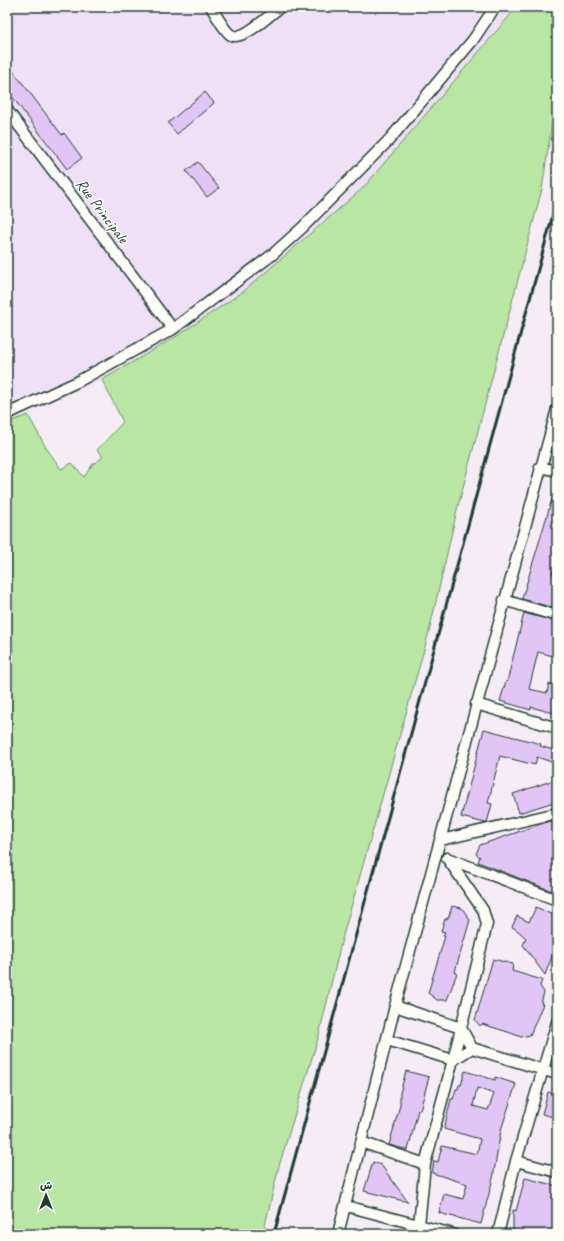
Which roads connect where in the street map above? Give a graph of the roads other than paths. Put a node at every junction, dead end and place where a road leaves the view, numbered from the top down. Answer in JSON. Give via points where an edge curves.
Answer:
{"nodes":[{"id":1,"x":211,"y":7,"type":"edge"},
{"id":2,"x":280,"y":7,"type":"edge"},
{"id":3,"x":495,"y":7,"type":"edge"},
{"id":4,"x":7,"y":110,"type":"edge"},
{"id":5,"x":173,"y":329,"type":"junction"},
{"id":6,"x":557,"y":409,"type":"edge"},
{"id":7,"x":7,"y":414,"type":"edge"},
{"id":8,"x":553,"y":438,"type":"edge"},
{"id":9,"x":540,"y":467,"type":"junction"},
{"id":10,"x":557,"y":471,"type":"edge"},
{"id":11,"x":504,"y":600,"type":"junction"},
{"id":12,"x":557,"y":616,"type":"edge"},
{"id":13,"x":476,"y":704,"type":"junction"},
{"id":14,"x":557,"y":728,"type":"edge"},
{"id":15,"x":557,"y":813,"type":"edge"},
{"id":16,"x":441,"y":840,"type":"junction"},
{"id":17,"x":438,"y":853,"type":"junction"},
{"id":18,"x":447,"y":858,"type":"junction"},
{"id":19,"x":557,"y":900,"type":"edge"},
{"id":20,"x":395,"y":1006,"type":"junction"},
{"id":21,"x":557,"y":1022,"type":"edge"},
{"id":22,"x":461,"y":1028,"type":"junction"},
{"id":23,"x":386,"y":1040,"type":"junction"},
{"id":24,"x":472,"y":1048,"type":"junction"},
{"id":25,"x":453,"y":1060,"type":"junction"},
{"id":26,"x":542,"y":1070,"type":"junction"},
{"id":27,"x":557,"y":1074,"type":"edge"},
{"id":28,"x":361,"y":1142,"type":"junction"},
{"id":29,"x":516,"y":1161,"type":"junction"},
{"id":30,"x":425,"y":1164,"type":"junction"},
{"id":31,"x":557,"y":1172,"type":"edge"},
{"id":32,"x":346,"y":1206,"type":"junction"},
{"id":33,"x":419,"y":1225,"type":"junction"},
{"id":34,"x":338,"y":1234,"type":"edge"},
{"id":35,"x":453,"y":1234,"type":"edge"},
{"id":36,"x":498,"y":1234,"type":"edge"}],
"edges":[{"from":1,"to":2,"type":"street","via":[[230,35],[236,37],[246,33]]},
{"from":3,"to":5,"type":"street","via":[[473,40],[390,138],[302,228],[272,255]]},
{"from":4,"to":5,"type":"street","name":"Rue Principale"},
{"from":5,"to":7,"type":"street","via":[[77,382]]},
{"from":6,"to":8,"type":"street"},
{"from":8,"to":9,"type":"street"},
{"from":9,"to":10,"type":"street"},
{"from":9,"to":11,"type":"street"},
{"from":11,"to":12,"type":"street"},
{"from":11,"to":13,"type":"street"},
{"from":13,"to":14,"type":"street"},
{"from":13,"to":16,"type":"street"},
{"from":15,"to":16,"type":"street"},
{"from":16,"to":17,"type":"street"},
{"from":17,"to":18,"type":"street"},
{"from":17,"to":20,"type":"street"},
{"from":18,"to":19,"type":"street"},
{"from":18,"to":22,"type":"street","via":[[483,910],[487,924]]},
{"from":20,"to":22,"type":"street"},
{"from":20,"to":23,"type":"street"},
{"from":21,"to":26,"type":"street"},
{"from":22,"to":24,"type":"street"},
{"from":22,"to":25,"type":"street"},
{"from":23,"to":25,"type":"street"},
{"from":23,"to":28,"type":"street"},
{"from":24,"to":25,"type":"street"},
{"from":24,"to":26,"type":"street"},
{"from":25,"to":30,"type":"street"},
{"from":26,"to":27,"type":"street"},
{"from":26,"to":29,"type":"street"},
{"from":28,"to":30,"type":"street"},
{"from":28,"to":32,"type":"street"},
{"from":29,"to":31,"type":"street"},
{"from":29,"to":36,"type":"street"},
{"from":30,"to":33,"type":"street"},
{"from":32,"to":33,"type":"street"},
{"from":32,"to":34,"type":"street"},
{"from":33,"to":35,"type":"street"}]}
